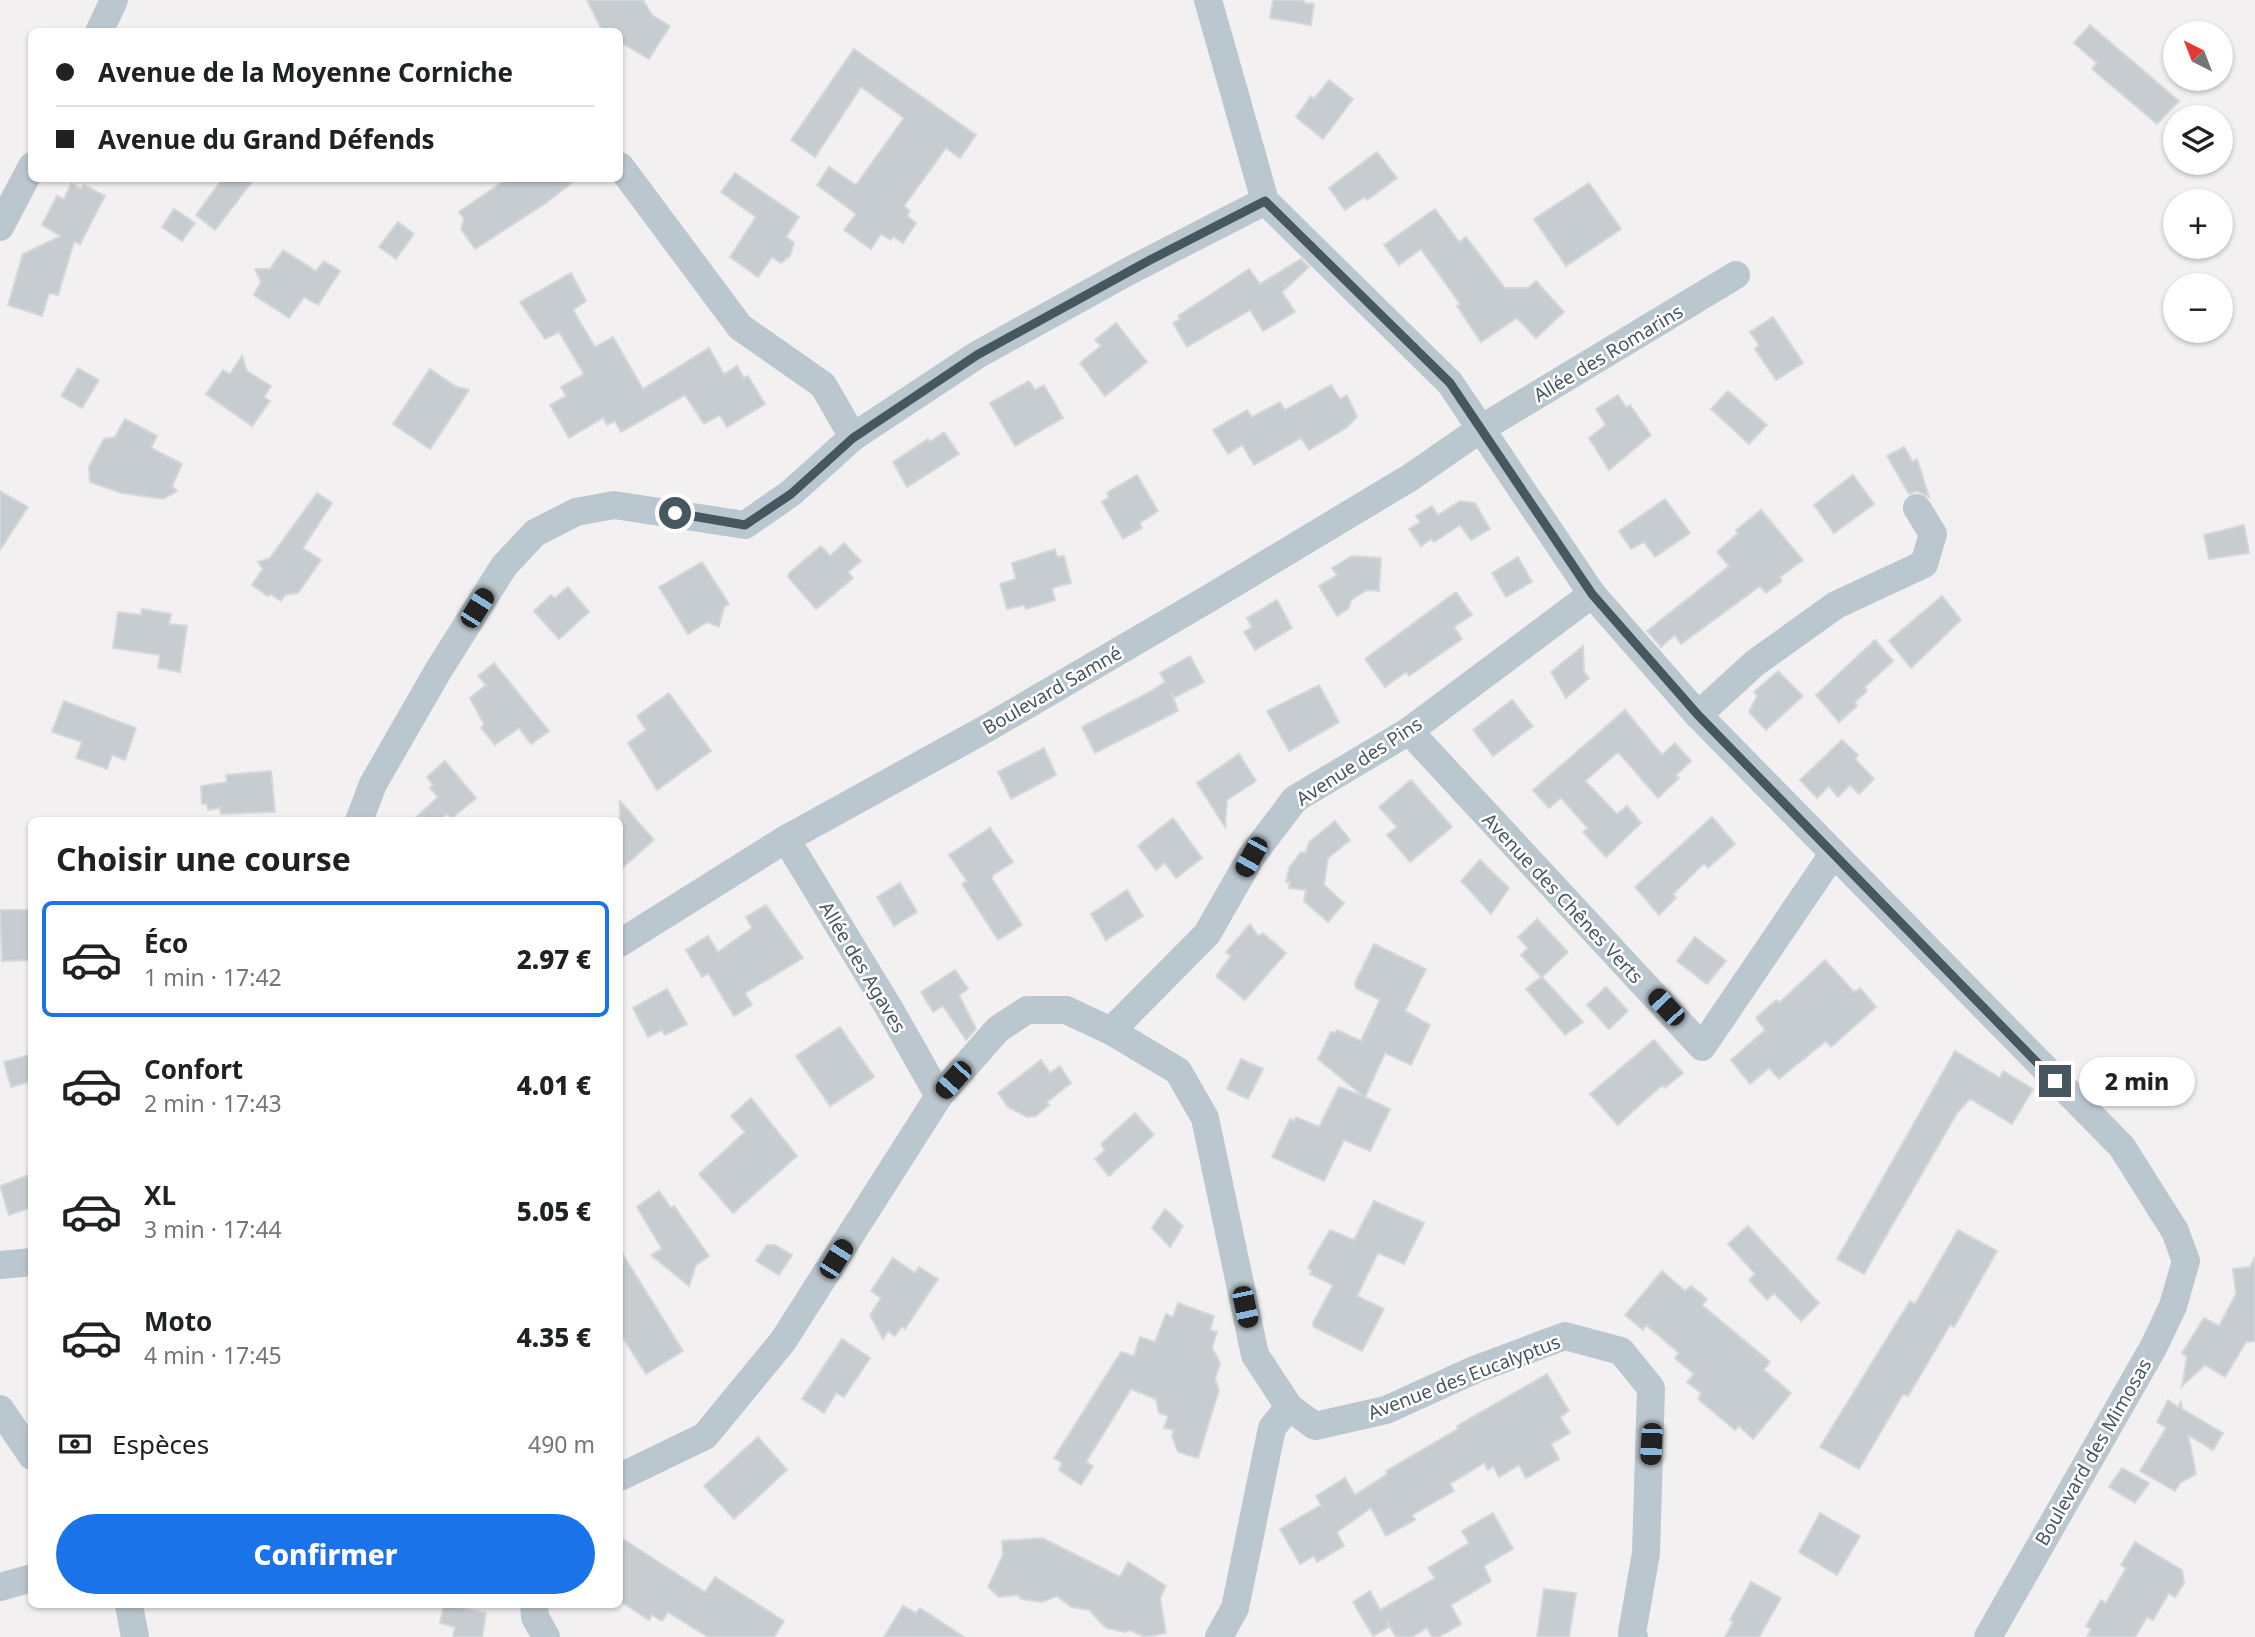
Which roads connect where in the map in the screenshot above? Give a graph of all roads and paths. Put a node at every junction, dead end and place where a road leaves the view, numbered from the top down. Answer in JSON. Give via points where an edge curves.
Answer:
{"nodes":[{"id":1,"x":114,"y":0,"type":"edge"},
{"id":2,"x":1208,"y":0,"type":"edge"},
{"id":3,"x":101,"y":28,"type":"edge"},
{"id":4,"x":623,"y":170,"type":"edge"},
{"id":5,"x":28,"y":174,"type":"edge"},
{"id":6,"x":1265,"y":201,"type":"junction"},
{"id":7,"x":0,"y":227,"type":"edge"},
{"id":8,"x":1736,"y":275,"type":"dead end"},
{"id":9,"x":1479,"y":430,"type":"junction"},
{"id":10,"x":853,"y":438,"type":"junction"},
{"id":11,"x":1917,"y":508,"type":"dead end"},
{"id":12,"x":1592,"y":594,"type":"junction"},
{"id":13,"x":1698,"y":715,"type":"junction"},
{"id":14,"x":1409,"y":731,"type":"junction"},
{"id":15,"x":361,"y":817,"type":"edge"},
{"id":16,"x":786,"y":839,"type":"junction"},
{"id":17,"x":1833,"y":854,"type":"junction"},
{"id":18,"x":623,"y":941,"type":"edge"},
{"id":19,"x":1111,"y":1031,"type":"junction"},
{"id":20,"x":939,"y":1096,"type":"junction"},
{"id":21,"x":28,"y":1262,"type":"edge"},
{"id":22,"x":0,"y":1265,"type":"edge"},
{"id":23,"x":1289,"y":1407,"type":"junction"},
{"id":24,"x":0,"y":1409,"type":"edge"},
{"id":25,"x":28,"y":1449,"type":"edge"},
{"id":26,"x":623,"y":1476,"type":"edge"},
{"id":27,"x":28,"y":1579,"type":"edge"},
{"id":28,"x":0,"y":1587,"type":"edge"},
{"id":29,"x":130,"y":1608,"type":"edge"},
{"id":30,"x":534,"y":1608,"type":"edge"},
{"id":31,"x":135,"y":1637,"type":"edge"},
{"id":32,"x":546,"y":1637,"type":"edge"},
{"id":33,"x":1219,"y":1637,"type":"edge"},
{"id":34,"x":1634,"y":1637,"type":"edge"},
{"id":35,"x":1988,"y":1637,"type":"edge"}],
"edges":[{"from":1,"to":3,"type":"street"},
{"from":2,"to":6,"type":"street"},
{"from":4,"to":10,"type":"street","via":[[740,327],[822,386]]},
{"from":5,"to":7,"type":"street"},
{"from":6,"to":9,"type":"street","via":[[1450,383]]},
{"from":6,"to":10,"type":"street","via":[[977,355]]},
{"from":8,"to":9,"type":"street","name":"Allée des Romarins"},
{"from":9,"to":12,"type":"street"},
{"from":9,"to":16,"type":"street","name":"Boulevard Samné","via":[[1411,477],[1213,596]]},
{"from":10,"to":15,"type":"street","via":[[791,494],[745,525],[614,505],[576,512],[536,533],[504,566],[438,671],[373,784]]},
{"from":11,"to":13,"type":"street","via":[[1933,534],[1924,564],[1836,605],[1755,663]]},
{"from":12,"to":13,"type":"street"},
{"from":12,"to":14,"type":"street","name":"Avenue des Pins"},
{"from":13,"to":17,"type":"street"},
{"from":14,"to":17,"type":"street","name":"Avenue des Chênes Verts","via":[[1702,1047]]},
{"from":14,"to":19,"type":"street","name":"Avenue des Pins","via":[[1295,799],[1251,857],[1207,934]]},
{"from":16,"to":18,"type":"street","name":"Boulevard Samné"},
{"from":16,"to":20,"type":"street","name":"Allée des Agaves"},
{"from":17,"to":35,"type":"street","name":"Boulevard des Mimosas","via":[[2122,1147],[2175,1231],[2186,1261],[2173,1306],[2153,1348]]},
{"from":19,"to":20,"type":"street","name":"Avenue des Eucalyptus","via":[[1066,1010],[1027,1010],[998,1029]]},
{"from":19,"to":23,"type":"street","name":"Avenue des Eucalyptus","via":[[1178,1071],[1205,1118],[1255,1355]]},
{"from":20,"to":26,"type":"street","name":"Avenue des Eucalyptus","via":[[783,1341],[705,1436]]},
{"from":21,"to":22,"type":"street"},
{"from":23,"to":33,"type":"street","via":[[1272,1428],[1235,1608]]},
{"from":23,"to":34,"type":"street","name":"Avenue des Eucalyptus","via":[[1315,1426],[1386,1410],[1565,1336],[1621,1350],[1651,1388],[1646,1553]]},
{"from":24,"to":25,"type":"street"},
{"from":27,"to":28,"type":"street"},
{"from":29,"to":31,"type":"street"},
{"from":30,"to":32,"type":"street"}]}
